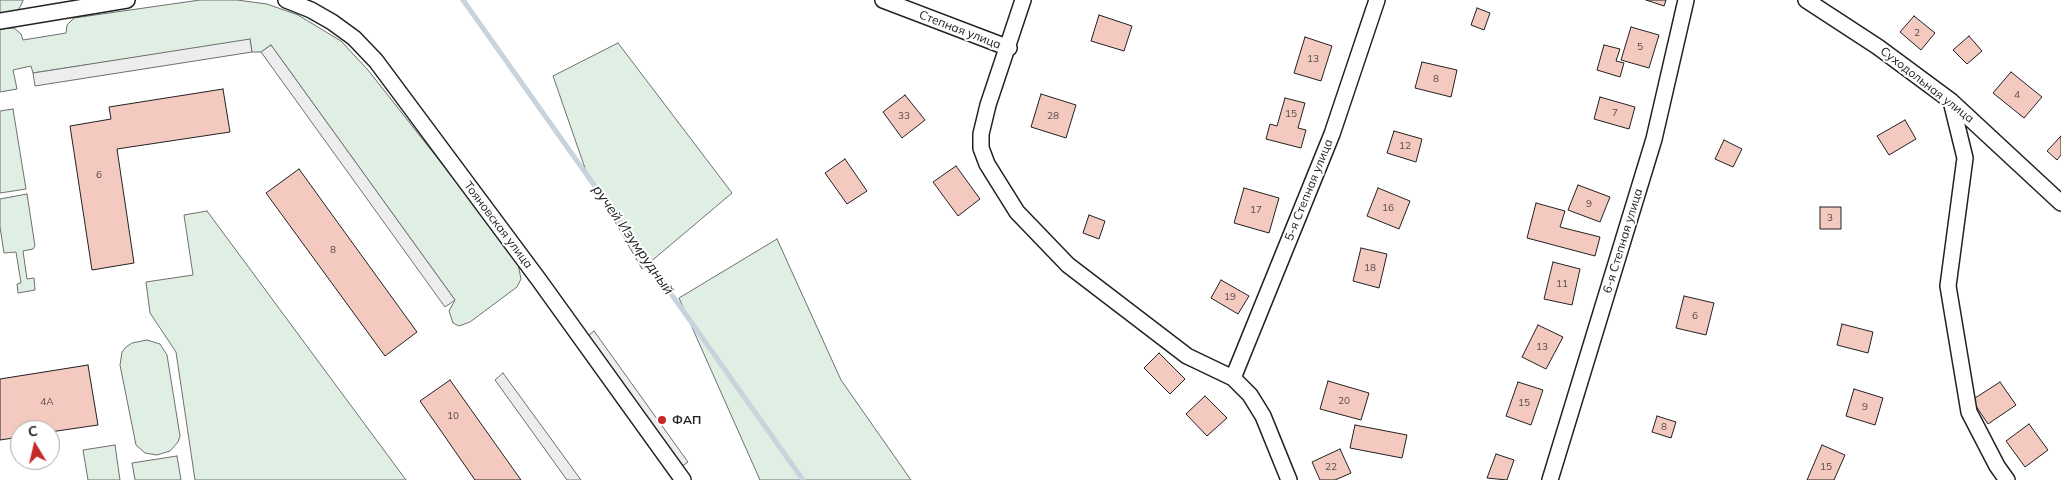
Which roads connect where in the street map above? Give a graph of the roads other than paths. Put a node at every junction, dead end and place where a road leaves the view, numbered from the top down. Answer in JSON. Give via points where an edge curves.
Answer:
{"nodes":[{"id":1,"x":127,"y":0,"type":"edge"},
{"id":2,"x":286,"y":0,"type":"edge"},
{"id":3,"x":882,"y":0,"type":"edge"},
{"id":4,"x":1023,"y":0,"type":"edge"},
{"id":5,"x":1377,"y":0,"type":"edge"},
{"id":6,"x":1686,"y":0,"type":"edge"},
{"id":7,"x":1806,"y":0,"type":"edge"},
{"id":8,"x":0,"y":21,"type":"edge"},
{"id":9,"x":1009,"y":48,"type":"junction"},
{"id":10,"x":1952,"y":101,"type":"junction"},
{"id":11,"x":2061,"y":203,"type":"edge"},
{"id":12,"x":1233,"y":378,"type":"junction"},
{"id":13,"x":683,"y":480,"type":"edge"},
{"id":14,"x":1289,"y":480,"type":"edge"},
{"id":15,"x":1550,"y":480,"type":"edge"},
{"id":16,"x":2007,"y":480,"type":"edge"}],
"edges":[{"from":1,"to":8,"type":"street"},
{"from":2,"to":13,"type":"street","name":"Тояновская улица","via":[[332,22],[354,38],[376,61]]},
{"from":3,"to":9,"type":"street","name":"Степная улица"},
{"from":4,"to":9,"type":"street"},
{"from":5,"to":12,"type":"street","name":"5-я Степная улица","via":[[1332,134]]},
{"from":6,"to":15,"type":"street","name":"6-я Степная улица","via":[[1654,140]]},
{"from":7,"to":10,"type":"street","name":"Суходольная улица"},
{"from":9,"to":12,"type":"street","via":[[988,106],[981,148],[987,164],[1017,212],[1068,265],[1097,289],[1187,356]]},
{"from":10,"to":11,"type":"street","name":"Суходольная улица"},
{"from":10,"to":16,"type":"street","via":[[1965,158],[1948,286],[1969,412]]},
{"from":12,"to":14,"type":"street","via":[[1250,395],[1262,416]]}]}
